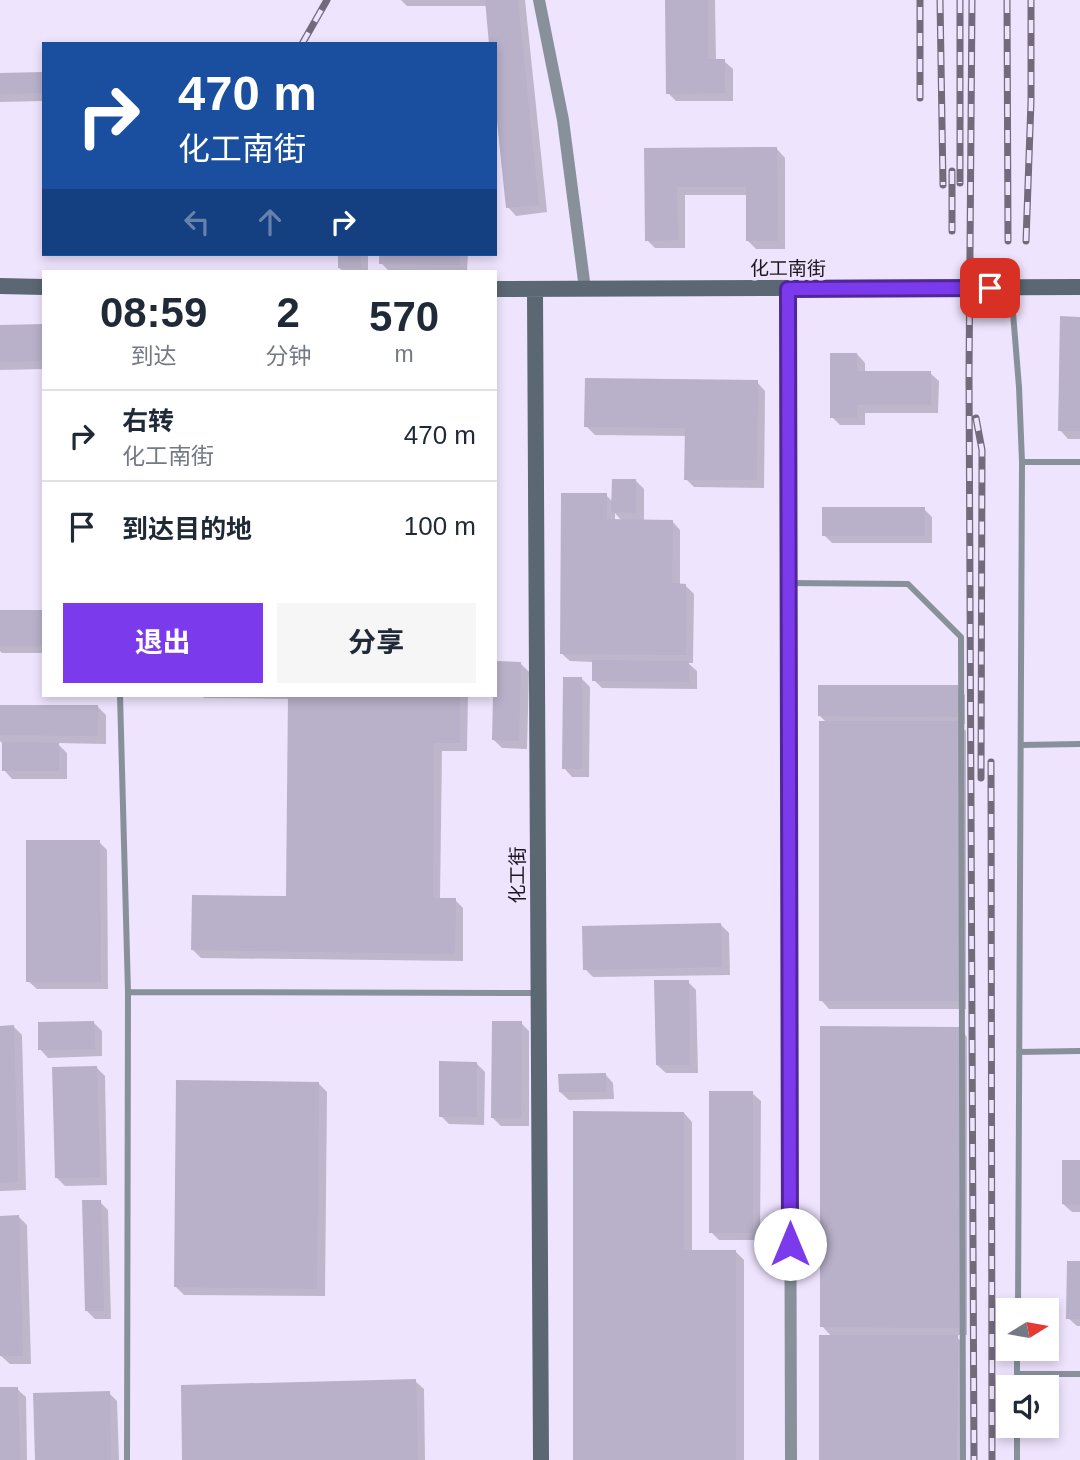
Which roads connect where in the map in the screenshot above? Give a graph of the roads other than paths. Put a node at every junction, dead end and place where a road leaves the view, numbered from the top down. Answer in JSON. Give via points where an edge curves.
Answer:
{"nodes":[{"id":1,"x":539,"y":0,"type":"edge"},
{"id":2,"x":0,"y":286,"type":"edge"},
{"id":3,"x":42,"y":287,"type":"edge"},
{"id":4,"x":1011,"y":287,"type":"junction"},
{"id":5,"x":1080,"y":287,"type":"edge"},
{"id":6,"x":497,"y":289,"type":"edge"},
{"id":7,"x":585,"y":289,"type":"junction"},
{"id":8,"x":788,"y":289,"type":"junction"},
{"id":9,"x":535,"y":290,"type":"junction"},
{"id":10,"x":1080,"y":462,"type":"edge"},
{"id":11,"x":1022,"y":463,"type":"junction"},
{"id":12,"x":788,"y":583,"type":"junction"},
{"id":13,"x":120,"y":697,"type":"edge"},
{"id":14,"x":1080,"y":744,"type":"edge"},
{"id":15,"x":1021,"y":745,"type":"junction"},
{"id":16,"x":128,"y":992,"type":"junction"},
{"id":17,"x":538,"y":993,"type":"junction"},
{"id":18,"x":1080,"y":1051,"type":"edge"},
{"id":19,"x":1019,"y":1052,"type":"junction"},
{"id":20,"x":1018,"y":1298,"type":"edge"},
{"id":21,"x":1017,"y":1362,"type":"edge"},
{"id":22,"x":1017,"y":1374,"type":"joint"},
{"id":23,"x":1080,"y":1374,"type":"edge"},
{"id":24,"x":1017,"y":1438,"type":"edge"},
{"id":25,"x":127,"y":1460,"type":"edge"},
{"id":26,"x":541,"y":1460,"type":"edge"},
{"id":27,"x":791,"y":1460,"type":"edge"},
{"id":28,"x":963,"y":1460,"type":"edge"},
{"id":29,"x":1017,"y":1460,"type":"edge"}],
"edges":[{"from":1,"to":7,"type":"street","via":[[563,120]]},
{"from":2,"to":3,"type":"street"},
{"from":4,"to":5,"type":"street","name":"化工南街"},
{"from":4,"to":8,"type":"street","name":"化工南街"},
{"from":4,"to":11,"type":"lane"},
{"from":6,"to":9,"type":"street","name":"化工南街"},
{"from":7,"to":8,"type":"street","name":"化工南街"},
{"from":7,"to":9,"type":"street","name":"化工南街"},
{"from":8,"to":12,"type":"street"},
{"from":9,"to":17,"type":"street","name":"化工街"},
{"from":10,"to":11,"type":"lane"},
{"from":11,"to":15,"type":"lane"},
{"from":12,"to":27,"type":"street"},
{"from":12,"to":28,"type":"lane","via":[[908,584],[961,637]]},
{"from":13,"to":16,"type":"lane"},
{"from":14,"to":15,"type":"lane"},
{"from":15,"to":19,"type":"lane"},
{"from":16,"to":17,"type":"lane"},
{"from":16,"to":25,"type":"lane"},
{"from":17,"to":26,"type":"street","name":"化工街"},
{"from":18,"to":19,"type":"lane"},
{"from":19,"to":20,"type":"lane"},
{"from":21,"to":22,"type":"lane"},
{"from":22,"to":23,"type":"lane"},
{"from":24,"to":29,"type":"lane"}]}
